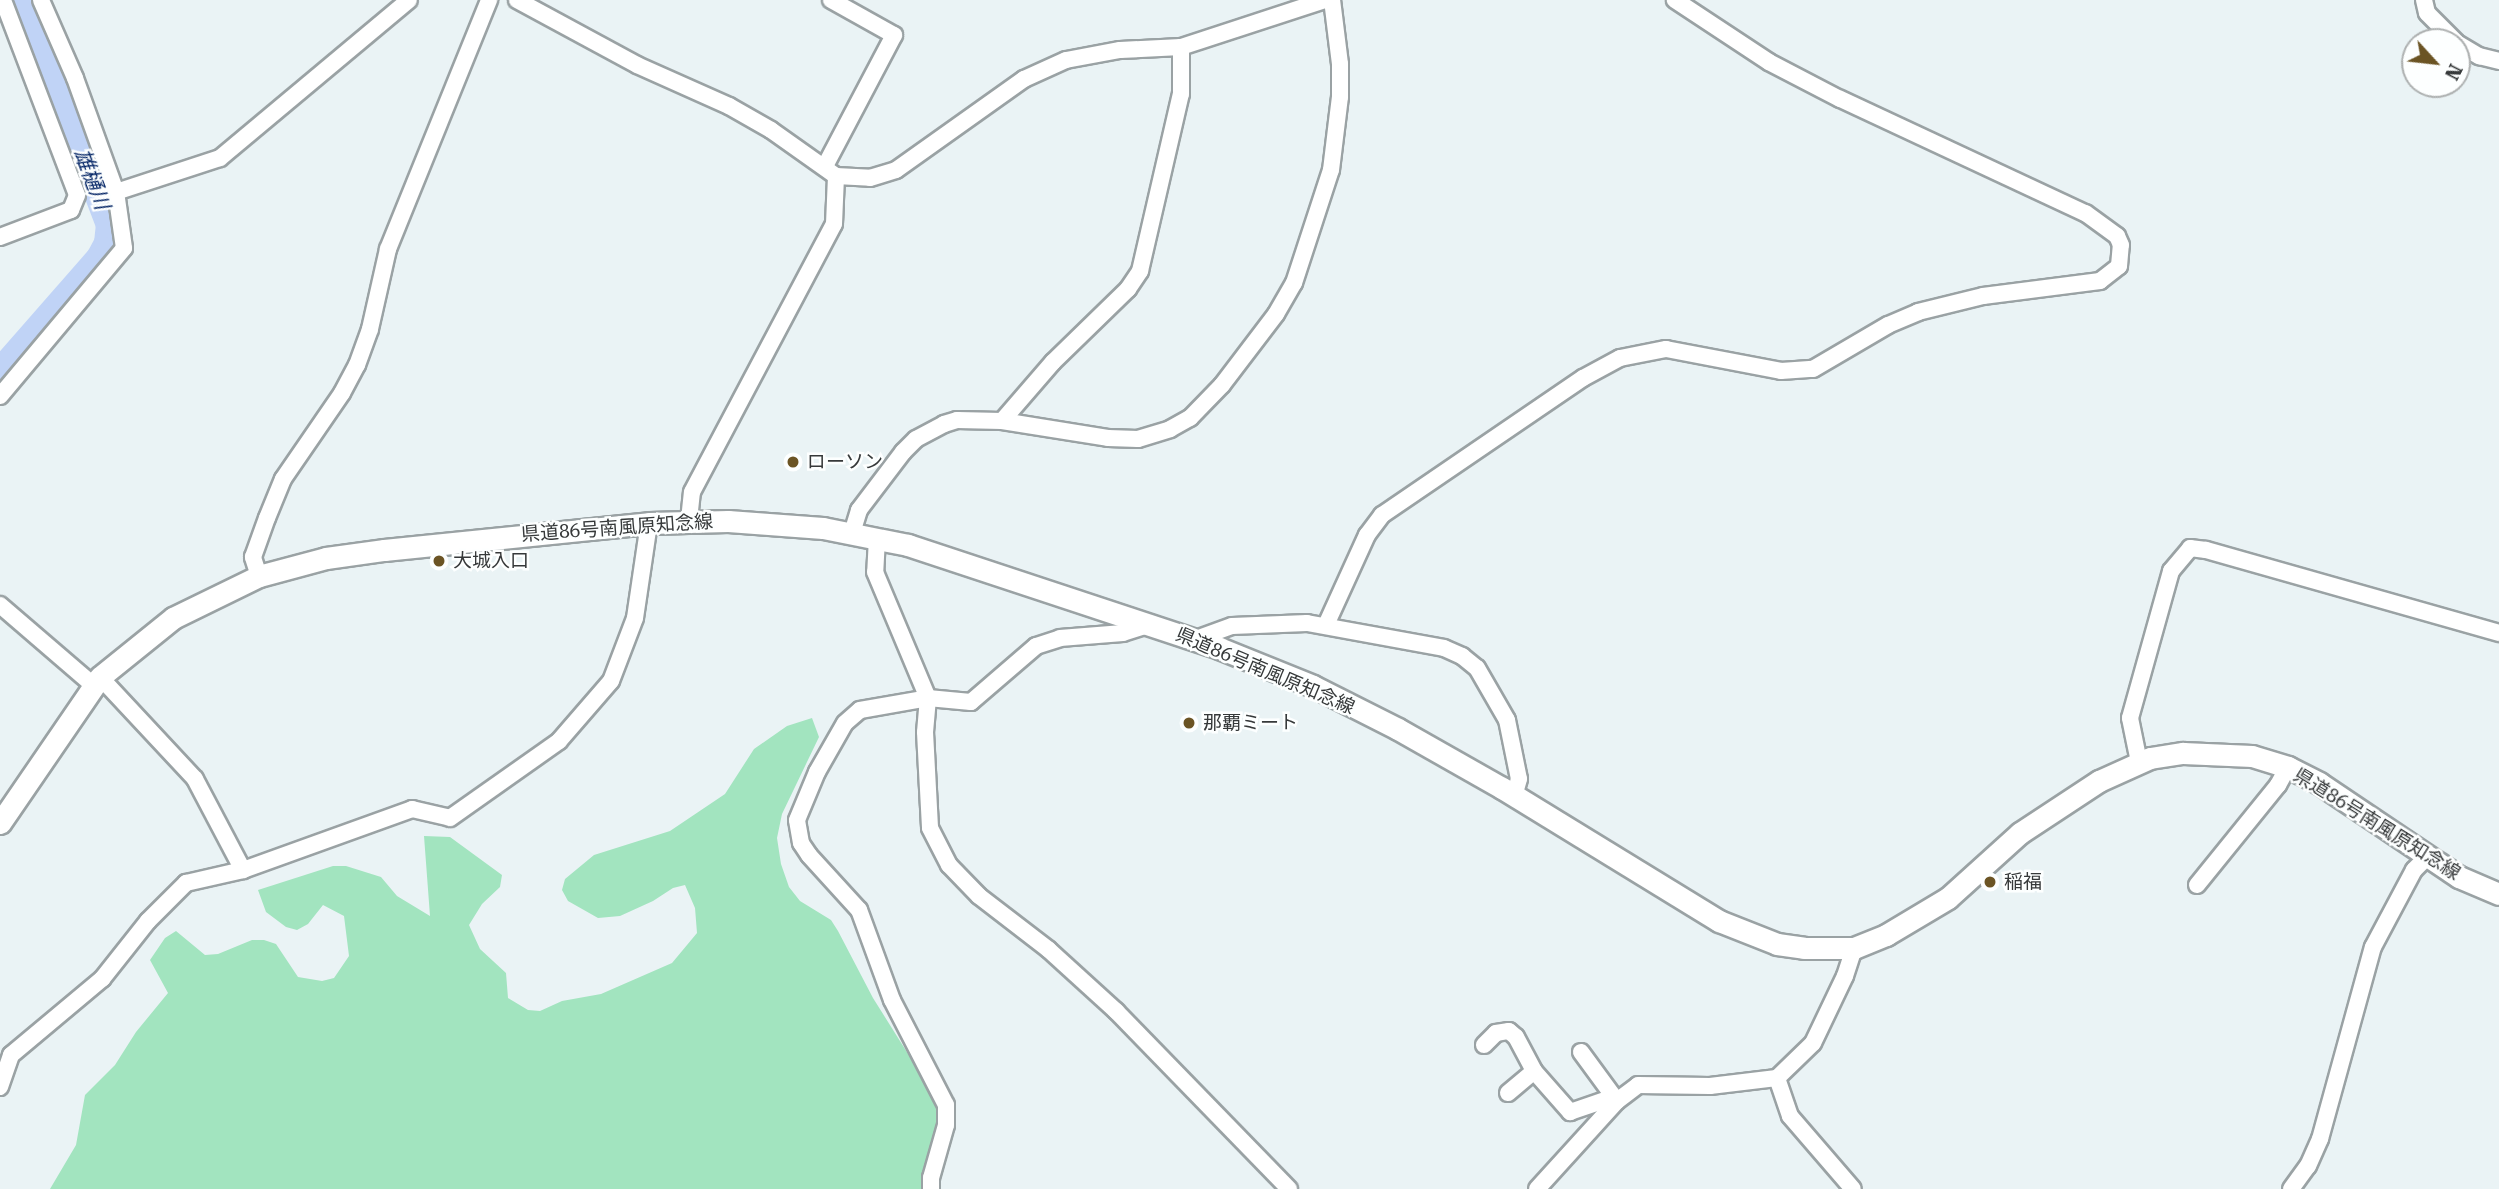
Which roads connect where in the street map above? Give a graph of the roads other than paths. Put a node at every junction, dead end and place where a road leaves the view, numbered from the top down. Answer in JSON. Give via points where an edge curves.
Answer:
{"nodes":[{"id":1,"x":3,"y":0,"type":"edge"},
{"id":2,"x":41,"y":0,"type":"edge"},
{"id":3,"x":409,"y":0,"type":"edge"},
{"id":4,"x":489,"y":0,"type":"edge"},
{"id":5,"x":517,"y":0,"type":"edge"},
{"id":6,"x":831,"y":0,"type":"edge"},
{"id":7,"x":1325,"y":0,"type":"edge"},
{"id":8,"x":1332,"y":0,"type":"edge"},
{"id":9,"x":1675,"y":0,"type":"edge"},
{"id":10,"x":2424,"y":0,"type":"edge"},
{"id":11,"x":2442,"y":28,"type":"edge"},
{"id":12,"x":1181,"y":47,"type":"junction"},
{"id":13,"x":2471,"y":51,"type":"edge"},
{"id":14,"x":2499,"y":61,"type":"edge"},
{"id":15,"x":830,"y":171,"type":"junction"},
{"id":16,"x":116,"y":192,"type":"junction"},
{"id":17,"x":0,"y":237,"type":"edge"},
{"id":18,"x":0,"y":396,"type":"edge"},
{"id":19,"x":1002,"y":421,"type":"junction"},
{"id":20,"x":689,"y":520,"type":"junction"},
{"id":21,"x":649,"y":523,"type":"junction"},
{"id":22,"x":852,"y":533,"type":"junction"},
{"id":23,"x":877,"y":538,"type":"junction"},
{"id":24,"x":259,"y":576,"type":"junction"},
{"id":25,"x":0,"y":605,"type":"edge"},
{"id":26,"x":1150,"y":624,"type":"junction"},
{"id":27,"x":1326,"y":625,"type":"junction"},
{"id":28,"x":2499,"y":633,"type":"edge"},
{"id":29,"x":1196,"y":639,"type":"junction"},
{"id":30,"x":97,"y":681,"type":"junction"},
{"id":31,"x":928,"y":698,"type":"junction"},
{"id":32,"x":2139,"y":762,"type":"junction"},
{"id":33,"x":2288,"y":767,"type":"junction"},
{"id":34,"x":1514,"y":796,"type":"junction"},
{"id":35,"x":0,"y":823,"type":"edge"},
{"id":36,"x":2427,"y":857,"type":"junction"},
{"id":37,"x":243,"y":870,"type":"junction"},
{"id":38,"x":2197,"y":885,"type":"dead end"},
{"id":39,"x":2499,"y":894,"type":"edge"},
{"id":40,"x":1854,"y":948,"type":"junction"},
{"id":41,"x":1484,"y":1045,"type":"dead end"},
{"id":42,"x":1581,"y":1052,"type":"dead end"},
{"id":43,"x":1534,"y":1071,"type":"junction"},
{"id":44,"x":1777,"y":1078,"type":"junction"},
{"id":45,"x":0,"y":1087,"type":"edge"},
{"id":46,"x":1507,"y":1093,"type":"dead end"},
{"id":47,"x":1616,"y":1099,"type":"junction"},
{"id":48,"x":931,"y":1189,"type":"edge"},
{"id":49,"x":1289,"y":1189,"type":"edge"},
{"id":50,"x":1536,"y":1189,"type":"edge"},
{"id":51,"x":1853,"y":1189,"type":"edge"},
{"id":52,"x":2291,"y":1189,"type":"edge"}],
"edges":[{"from":1,"to":17,"type":"street","via":[[77,195],[71,210]]},
{"from":2,"to":16,"type":"street"},
{"from":3,"to":16,"type":"street","via":[[220,158]]},
{"from":4,"to":24,"type":"street","via":[[388,249],[357,365],[283,479],[263,528],[253,558]]},
{"from":5,"to":15,"type":"street","via":[[625,59],[729,106]]},
{"from":6,"to":15,"type":"street","via":[[894,35]]},
{"from":7,"to":12,"type":"street"},
{"from":8,"to":19,"type":"street","via":[[1340,97],[1331,170],[1294,283],[1255,344],[1190,418],[1154,435],[1108,438]]},
{"from":9,"to":27,"type":"street","via":[[1793,75],[2085,213],[2117,236],[2119,266],[2100,281],[1983,296],[1918,312],[1813,369],[1781,371],[1666,349],[1620,358],[1583,378],[1382,515],[1367,535]]},
{"from":10,"to":11,"type":"street","via":[[2427,13]]},
{"from":12,"to":15,"type":"street","via":[[1120,50],[1066,60],[1024,79],[896,170],[870,178]]},
{"from":12,"to":19,"type":"street","via":[[1181,94],[1140,271]]},
{"from":13,"to":14,"type":"street"},
{"from":15,"to":20,"type":"street","via":[[834,224],[692,492]]},
{"from":16,"to":18,"type":"street","via":[[124,248]]},
{"from":19,"to":22,"type":"street","via":[[957,420],[916,439],[865,499]]},
{"from":20,"to":21,"type":"main road","name":"県道86号南風原知念線"},
{"from":20,"to":22,"type":"main road","name":"県道86号南風原知念線","via":[[778,523]]},
{"from":21,"to":24,"type":"main road","name":"県道86号南風原知念線","via":[[384,550],[326,558]]},
{"from":21,"to":37,"type":"street","via":[[635,618],[611,681],[559,741],[450,818],[412,809]]},
{"from":22,"to":23,"type":"main road","name":"県道86号南風原知念線"},
{"from":23,"to":26,"type":"main road","name":"県道86号南風原知念線"},
{"from":23,"to":31,"type":"street","via":[[875,572]]},
{"from":24,"to":30,"type":"main road","name":"県道86号南風原知念線","via":[[173,618]]},
{"from":25,"to":30,"type":"street"},
{"from":26,"to":29,"type":"main road","name":"県道86号南風原知念線"},
{"from":26,"to":31,"type":"street","via":[[1122,633],[1060,638],[1035,646],[971,702]]},
{"from":27,"to":29,"type":"street","via":[[1232,626]]},
{"from":27,"to":34,"type":"street","via":[[1444,648],[1477,668],[1507,720],[1519,779]]},
{"from":28,"to":32,"type":"street","via":[[2190,548],[2171,571],[2130,718]]},
{"from":29,"to":34,"type":"main road","name":"県道86号南風原知念線","via":[[1313,686]]},
{"from":30,"to":35,"type":"main road","name":"県道86号南風原知念線"},
{"from":30,"to":37,"type":"street","via":[[195,779]]},
{"from":31,"to":48,"type":"street","via":[[860,710],[845,723],[797,820],[808,855],[859,910],[892,1000],[946,1105],[946,1125]]},
{"from":31,"to":49,"type":"street","via":[[925,732],[930,828],[948,865],[1116,1011]]},
{"from":32,"to":33,"type":"main road","name":"県道86号南風原知念線","via":[[2204,752],[2252,756]]},
{"from":32,"to":40,"type":"main road","name":"県道86号南風原知念線","via":[[2099,781],[2031,825],[1938,905]]},
{"from":33,"to":36,"type":"main road","name":"県道86号南風原知念線"},
{"from":33,"to":38,"type":"street"},
{"from":34,"to":40,"type":"main road","name":"県道86号南風原知念線","via":[[1718,922],[1777,944]]},
{"from":36,"to":39,"type":"main road","name":"県道86号南風原知念線"},
{"from":36,"to":52,"type":"street","via":[[2414,870],[2372,947],[2320,1139],[2304,1174]]},
{"from":37,"to":45,"type":"street","via":[[186,883],[148,921],[102,979],[11,1055]]},
{"from":40,"to":44,"type":"street","via":[[1813,1044]]},
{"from":41,"to":43,"type":"street","via":[[1496,1033],[1509,1031]]},
{"from":42,"to":47,"type":"street"},
{"from":43,"to":46,"type":"street"},
{"from":43,"to":47,"type":"street","via":[[1570,1112]]},
{"from":44,"to":47,"type":"street","via":[[1710,1086],[1639,1085]]},
{"from":44,"to":51,"type":"street","via":[[1790,1116]]},
{"from":47,"to":50,"type":"street"}]}
